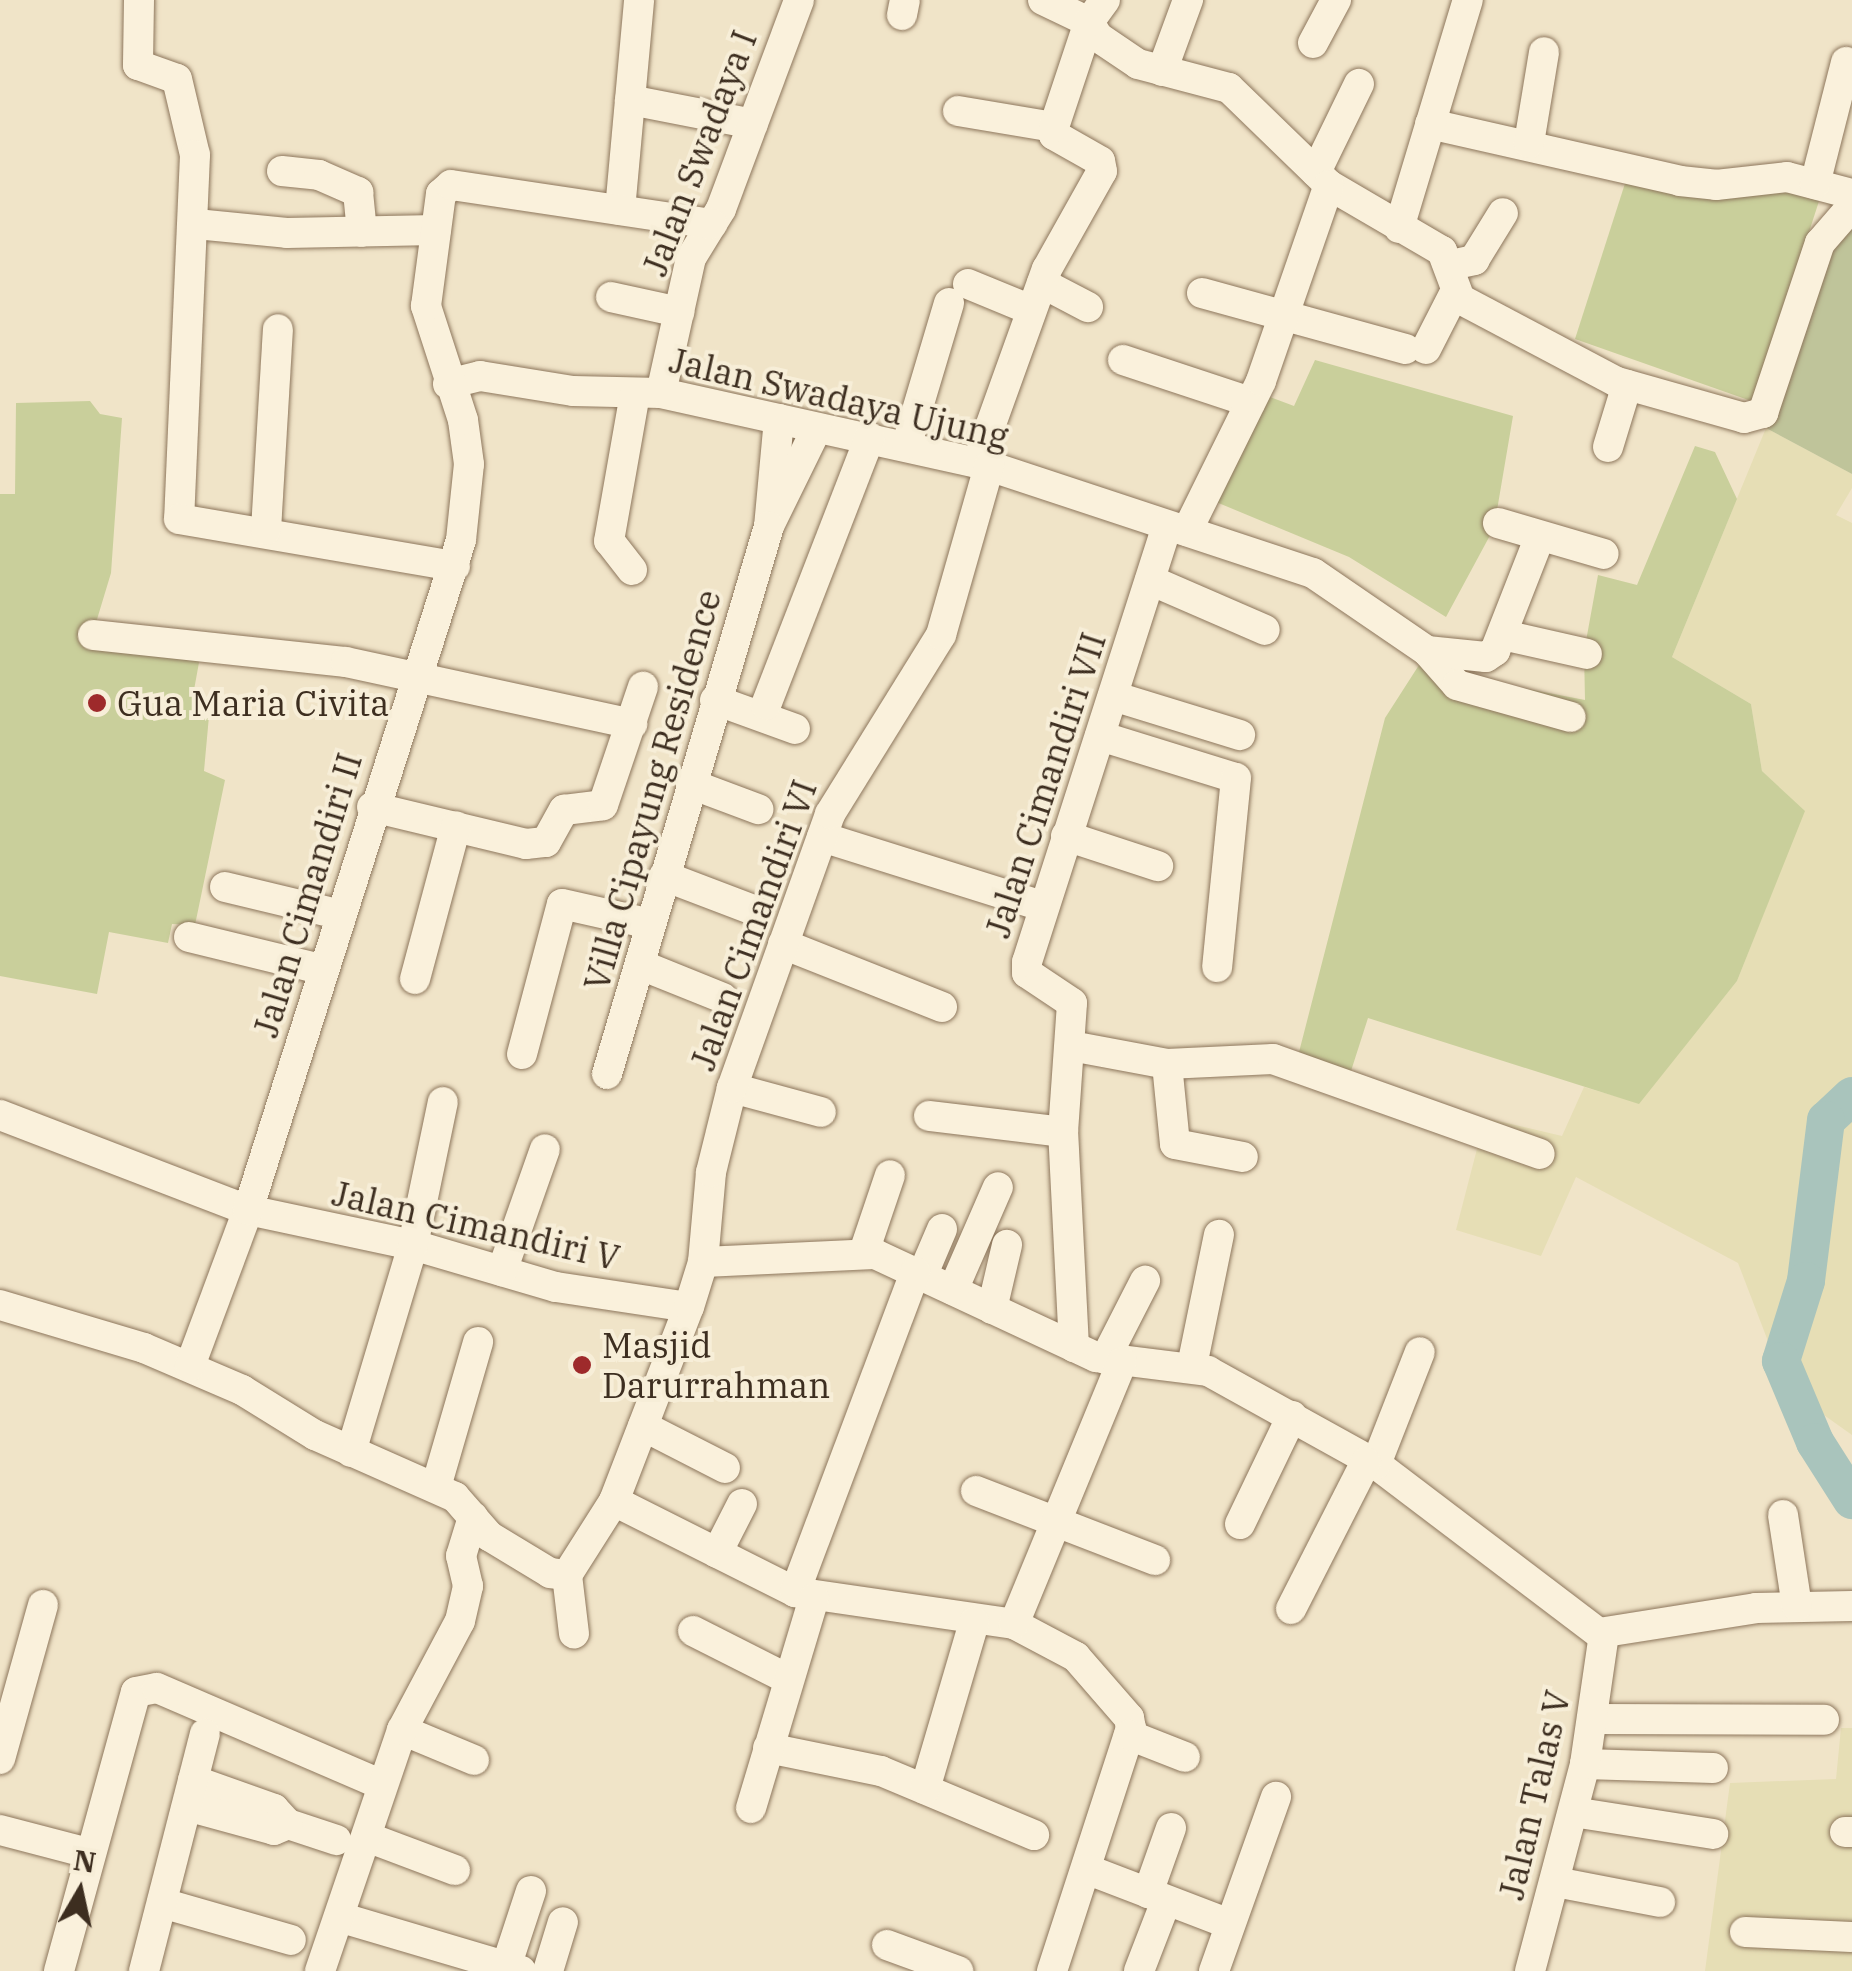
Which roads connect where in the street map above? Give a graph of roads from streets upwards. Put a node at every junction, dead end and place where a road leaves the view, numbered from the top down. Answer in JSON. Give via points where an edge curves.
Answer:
{"nodes":[{"id":1,"x":139,"y":0,"type":"edge"},
{"id":2,"x":640,"y":0,"type":"edge"},
{"id":3,"x":798,"y":0,"type":"edge"},
{"id":4,"x":1188,"y":0,"type":"edge"},
{"id":5,"x":1336,"y":0,"type":"edge"},
{"id":6,"x":1468,"y":0,"type":"edge"},
{"id":7,"x":1051,"y":2,"type":"edge"},
{"id":8,"x":1097,"y":11,"type":"edge"},
{"id":9,"x":1313,"y":43,"type":"dead end"},
{"id":10,"x":1544,"y":52,"type":"dead end"},
{"id":11,"x":1846,"y":62,"type":"dead end"},
{"id":12,"x":1162,"y":71,"type":"junction"},
{"id":13,"x":1359,"y":84,"type":"dead end"},
{"id":14,"x":630,"y":100,"type":"junction"},
{"id":15,"x":958,"y":111,"type":"dead end"},
{"id":16,"x":753,"y":124,"type":"junction"},
{"id":17,"x":1430,"y":124,"type":"junction"},
{"id":18,"x":1054,"y":127,"type":"junction"},
{"id":19,"x":1529,"y":142,"type":"junction"},
{"id":20,"x":282,"y":171,"type":"dead end"},
{"id":21,"x":1322,"y":179,"type":"junction"},
{"id":22,"x":1814,"y":184,"type":"junction"},
{"id":23,"x":1852,"y":194,"type":"edge"},
{"id":24,"x":1852,"y":206,"type":"edge"},
{"id":25,"x":620,"y":210,"type":"junction"},
{"id":26,"x":1504,"y":213,"type":"dead end"},
{"id":27,"x":196,"y":224,"type":"junction"},
{"id":28,"x":712,"y":224,"type":"junction"},
{"id":29,"x":1399,"y":228,"type":"junction"},
{"id":30,"x":436,"y":230,"type":"junction"},
{"id":31,"x":362,"y":232,"type":"junction"},
{"id":32,"x":1452,"y":280,"type":"junction"},
{"id":33,"x":1202,"y":292,"type":"dead end"},
{"id":34,"x":1036,"y":296,"type":"junction"},
{"id":35,"x":611,"y":297,"type":"dead end"},
{"id":36,"x":1088,"y":307,"type":"dead end"},
{"id":37,"x":679,"y":312,"type":"junction"},
{"id":38,"x":1282,"y":316,"type":"junction"},
{"id":39,"x":278,"y":329,"type":"dead end"},
{"id":40,"x":1123,"y":360,"type":"dead end"},
{"id":41,"x":448,"y":384,"type":"junction"},
{"id":42,"x":1627,"y":385,"type":"junction"},
{"id":43,"x":648,"y":393,"type":"junction"},
{"id":44,"x":1250,"y":402,"type":"junction"},
{"id":45,"x":778,"y":419,"type":"junction"},
{"id":46,"x":817,"y":428,"type":"junction"},
{"id":47,"x":870,"y":437,"type":"junction"},
{"id":48,"x":907,"y":444,"type":"junction"},
{"id":49,"x":1608,"y":447,"type":"dead end"},
{"id":50,"x":788,"y":457,"type":"junction"},
{"id":51,"x":983,"y":465,"type":"junction"},
{"id":52,"x":1498,"y":523,"type":"dead end"},
{"id":53,"x":1177,"y":529,"type":"junction"},
{"id":54,"x":266,"y":530,"type":"junction"},
{"id":55,"x":1540,"y":536,"type":"junction"},
{"id":56,"x":1604,"y":554,"type":"dead end"},
{"id":57,"x":455,"y":566,"type":"junction"},
{"id":58,"x":632,"y":570,"type":"dead end"},
{"id":59,"x":1150,"y":580,"type":"junction"},
{"id":60,"x":1265,"y":630,"type":"dead end"},
{"id":61,"x":92,"y":635,"type":"dead end"},
{"id":62,"x":1503,"y":635,"type":"junction"},
{"id":63,"x":1427,"y":651,"type":"junction"},
{"id":64,"x":1587,"y":654,"type":"dead end"},
{"id":65,"x":418,"y":678,"type":"junction"},
{"id":66,"x":642,"y":687,"type":"dead end"},
{"id":67,"x":1113,"y":696,"type":"junction"},
{"id":68,"x":715,"y":700,"type":"junction"},
{"id":69,"x":766,"y":705,"type":"dead end"},
{"id":70,"x":1571,"y":718,"type":"dead end"},
{"id":71,"x":632,"y":724,"type":"junction"},
{"id":72,"x":795,"y":729,"type":"dead end"},
{"id":73,"x":1240,"y":735,"type":"dead end"},
{"id":74,"x":1100,"y":736,"type":"junction"},
{"id":75,"x":692,"y":784,"type":"junction"},
{"id":76,"x":372,"y":808,"type":"junction"},
{"id":77,"x":758,"y":809,"type":"dead end"},
{"id":78,"x":456,"y":826,"type":"junction"},
{"id":79,"x":1066,"y":836,"type":"junction"},
{"id":80,"x":822,"y":837,"type":"junction"},
{"id":81,"x":1158,"y":866,"type":"dead end"},
{"id":82,"x":664,"y":876,"type":"junction"},
{"id":83,"x":225,"y":888,"type":"dead end"},
{"id":84,"x":1042,"y":906,"type":"junction"},
{"id":85,"x":748,"y":908,"type":"dead end"},
{"id":86,"x":342,"y":915,"type":"junction"},
{"id":87,"x":651,"y":924,"type":"junction"},
{"id":88,"x":190,"y":936,"type":"dead end"},
{"id":89,"x":783,"y":944,"type":"junction"},
{"id":90,"x":641,"y":965,"type":"junction"},
{"id":91,"x":1217,"y":968,"type":"dead end"},
{"id":92,"x":324,"y":970,"type":"junction"},
{"id":93,"x":416,"y":979,"type":"dead end"},
{"id":94,"x":723,"y":998,"type":"dead end"},
{"id":95,"x":942,"y":1006,"type":"dead end"},
{"id":96,"x":1071,"y":1046,"type":"junction"},
{"id":97,"x":522,"y":1054,"type":"dead end"},
{"id":98,"x":1166,"y":1064,"type":"junction"},
{"id":99,"x":607,"y":1074,"type":"dead end"},
{"id":100,"x":732,"y":1088,"type":"junction"},
{"id":101,"x":443,"y":1102,"type":"dead end"},
{"id":102,"x":821,"y":1112,"type":"dead end"},
{"id":103,"x":0,"y":1116,"type":"edge"},
{"id":104,"x":928,"y":1116,"type":"dead end"},
{"id":105,"x":1063,"y":1132,"type":"junction"},
{"id":106,"x":545,"y":1149,"type":"dead end"},
{"id":107,"x":1540,"y":1154,"type":"dead end"},
{"id":108,"x":1243,"y":1158,"type":"dead end"},
{"id":109,"x":890,"y":1175,"type":"dead end"},
{"id":110,"x":998,"y":1188,"type":"dead end"},
{"id":111,"x":248,"y":1210,"type":"junction"},
{"id":112,"x":942,"y":1229,"type":"dead end"},
{"id":113,"x":1218,"y":1236,"type":"dead end"},
{"id":114,"x":1007,"y":1245,"type":"dead end"},
{"id":115,"x":411,"y":1252,"type":"junction"},
{"id":116,"x":864,"y":1252,"type":"junction"},
{"id":117,"x":703,"y":1262,"type":"junction"},
{"id":118,"x":502,"y":1272,"type":"junction"},
{"id":119,"x":919,"y":1274,"type":"junction"},
{"id":120,"x":1144,"y":1281,"type":"dead end"},
{"id":121,"x":953,"y":1290,"type":"junction"},
{"id":122,"x":0,"y":1306,"type":"edge"},
{"id":123,"x":689,"y":1307,"type":"junction"},
{"id":124,"x":992,"y":1309,"type":"junction"},
{"id":125,"x":478,"y":1342,"type":"dead end"},
{"id":126,"x":1074,"y":1348,"type":"junction"},
{"id":127,"x":1420,"y":1352,"type":"dead end"},
{"id":128,"x":1114,"y":1360,"type":"junction"},
{"id":129,"x":190,"y":1366,"type":"junction"},
{"id":130,"x":1192,"y":1366,"type":"junction"},
{"id":131,"x":1292,"y":1416,"type":"junction"},
{"id":132,"x":643,"y":1426,"type":"junction"},
{"id":133,"x":351,"y":1452,"type":"junction"},
{"id":134,"x":1371,"y":1463,"type":"junction"},
{"id":135,"x":725,"y":1468,"type":"dead end"},
{"id":136,"x":436,"y":1487,"type":"junction"},
{"id":137,"x":976,"y":1492,"type":"dead end"},
{"id":138,"x":614,"y":1501,"type":"junction"},
{"id":139,"x":742,"y":1504,"type":"dead end"},
{"id":140,"x":1783,"y":1514,"type":"dead end"},
{"id":141,"x":473,"y":1517,"type":"junction"},
{"id":142,"x":1059,"y":1524,"type":"junction"},
{"id":143,"x":1240,"y":1524,"type":"dead end"},
{"id":144,"x":717,"y":1553,"type":"junction"},
{"id":145,"x":1155,"y":1560,"type":"dead end"},
{"id":146,"x":567,"y":1575,"type":"junction"},
{"id":147,"x":804,"y":1595,"type":"junction"},
{"id":148,"x":43,"y":1605,"type":"dead end"},
{"id":149,"x":1797,"y":1606,"type":"junction"},
{"id":150,"x":1852,"y":1606,"type":"edge"},
{"id":151,"x":1291,"y":1609,"type":"dead end"},
{"id":152,"x":974,"y":1622,"type":"junction"},
{"id":153,"x":1014,"y":1624,"type":"junction"},
{"id":154,"x":693,"y":1631,"type":"dead end"},
{"id":155,"x":574,"y":1634,"type":"dead end"},
{"id":156,"x":1604,"y":1634,"type":"junction"},
{"id":157,"x":788,"y":1679,"type":"junction"},
{"id":158,"x":1594,"y":1719,"type":"junction"},
{"id":159,"x":1824,"y":1720,"type":"dead end"},
{"id":160,"x":402,"y":1730,"type":"junction"},
{"id":161,"x":205,"y":1734,"type":"dead end"},
{"id":162,"x":1129,"y":1734,"type":"junction"},
{"id":163,"x":768,"y":1748,"type":"junction"},
{"id":164,"x":1185,"y":1757,"type":"dead end"},
{"id":165,"x":0,"y":1760,"type":"edge"},
{"id":166,"x":474,"y":1760,"type":"dead end"},
{"id":167,"x":1585,"y":1764,"type":"junction"},
{"id":168,"x":1713,"y":1768,"type":"dead end"},
{"id":169,"x":382,"y":1785,"type":"junction"},
{"id":170,"x":926,"y":1789,"type":"junction"},
{"id":171,"x":190,"y":1793,"type":"junction"},
{"id":172,"x":1276,"y":1797,"type":"dead end"},
{"id":173,"x":751,"y":1808,"type":"dead end"},
{"id":174,"x":1573,"y":1812,"type":"junction"},
{"id":175,"x":1170,"y":1828,"type":"dead end"},
{"id":176,"x":0,"y":1830,"type":"edge"},
{"id":177,"x":1713,"y":1834,"type":"dead end"},
{"id":178,"x":1034,"y":1835,"type":"dead end"},
{"id":179,"x":367,"y":1837,"type":"junction"},
{"id":180,"x":336,"y":1840,"type":"dead end"},
{"id":181,"x":88,"y":1852,"type":"junction"},
{"id":182,"x":1086,"y":1869,"type":"junction"},
{"id":183,"x":456,"y":1870,"type":"dead end"},
{"id":184,"x":1556,"y":1882,"type":"junction"},
{"id":185,"x":531,"y":1891,"type":"dead end"},
{"id":186,"x":1157,"y":1897,"type":"junction"},
{"id":187,"x":1660,"y":1902,"type":"dead end"},
{"id":188,"x":162,"y":1903,"type":"junction"},
{"id":189,"x":339,"y":1918,"type":"junction"},
{"id":190,"x":563,"y":1922,"type":"dead end"},
{"id":191,"x":1229,"y":1924,"type":"junction"},
{"id":192,"x":1745,"y":1932,"type":"dead end"},
{"id":193,"x":1852,"y":1937,"type":"edge"},
{"id":194,"x":291,"y":1940,"type":"dead end"},
{"id":195,"x":886,"y":1945,"type":"dead end"},
{"id":196,"x":513,"y":1969,"type":"edge"},
{"id":197,"x":59,"y":1971,"type":"edge"},
{"id":198,"x":144,"y":1971,"type":"edge"},
{"id":199,"x":320,"y":1971,"type":"edge"},
{"id":200,"x":548,"y":1971,"type":"edge"},
{"id":201,"x":958,"y":1971,"type":"edge"},
{"id":202,"x":1052,"y":1971,"type":"edge"},
{"id":203,"x":1139,"y":1971,"type":"edge"},
{"id":204,"x":1214,"y":1971,"type":"edge"},
{"id":205,"x":1530,"y":1971,"type":"edge"}],
"edges":[{"from":1,"to":27,"type":"street","via":[[138,66],[172,74],[184,104],[195,155]]},
{"from":2,"to":14,"type":"street"},
{"from":3,"to":16,"type":"street","name":"Jalan Swadaya I"},
{"from":4,"to":12,"type":"street"},
{"from":5,"to":9,"type":"street"},
{"from":6,"to":17,"type":"street"},
{"from":7,"to":8,"type":"street"},
{"from":8,"to":12,"type":"street","via":[[1119,53]]},
{"from":8,"to":18,"type":"street"},
{"from":10,"to":19,"type":"street"},
{"from":11,"to":22,"type":"street"},
{"from":12,"to":21,"type":"street","via":[[1224,84]]},
{"from":13,"to":21,"type":"street","name":"Jalan Cimandiri VII"},
{"from":14,"to":16,"type":"street"},
{"from":14,"to":25,"type":"street"},
{"from":15,"to":18,"type":"street"},
{"from":16,"to":28,"type":"street","name":"Jalan Swadaya I"},
{"from":17,"to":19,"type":"street"},
{"from":17,"to":29,"type":"street"},
{"from":18,"to":34,"type":"street","name":"Jalan Cimandiri VI","via":[[1054,135],[1103,165]]},
{"from":19,"to":22,"type":"street","via":[[1680,181],[1716,185],[1775,176]]},
{"from":20,"to":31,"type":"street","via":[[319,175],[358,192]]},
{"from":21,"to":29,"type":"street"},
{"from":21,"to":38,"type":"street","name":"Jalan Cimandiri VII"},
{"from":22,"to":23,"type":"street"},
{"from":24,"to":42,"type":"street","via":[[1820,244],[1759,418]]},
{"from":25,"to":28,"type":"street"},
{"from":25,"to":30,"type":"street","via":[[451,184],[441,194]]},
{"from":26,"to":32,"type":"street","via":[[1474,260]]},
{"from":27,"to":31,"type":"street"},
{"from":27,"to":54,"type":"street","via":[[178,513],[186,522]]},
{"from":28,"to":37,"type":"street","name":"Jalan Swadaya I","via":[[692,258]]},
{"from":29,"to":32,"type":"street","via":[[1442,251]]},
{"from":30,"to":31,"type":"street"},
{"from":30,"to":41,"type":"street","via":[[426,306]]},
{"from":32,"to":38,"type":"street","via":[[1415,349]]},
{"from":32,"to":42,"type":"street"},
{"from":33,"to":38,"type":"street"},
{"from":34,"to":36,"type":"street"},
{"from":34,"to":48,"type":"street","via":[[958,293]]},
{"from":34,"to":51,"type":"street","name":"Jalan Cimandiri VI"},
{"from":35,"to":37,"type":"street"},
{"from":37,"to":43,"type":"street","name":"Jalan Swadaya I"},
{"from":38,"to":44,"type":"street","name":"Jalan Cimandiri VII"},
{"from":39,"to":54,"type":"street"},
{"from":40,"to":44,"type":"street"},
{"from":41,"to":43,"type":"street","name":"Jalan Swadaya Ujung","via":[[480,376]]},
{"from":41,"to":57,"type":"street","name":"Jalan Cimandiri II","via":[[464,420],[469,464]]},
{"from":42,"to":49,"type":"street"},
{"from":43,"to":45,"type":"street","name":"Jalan Swadaya Ujung"},
{"from":43,"to":58,"type":"street","name":"Jalan Swadaya I","via":[[610,542]]},
{"from":44,"to":53,"type":"street","name":"Jalan Cimandiri VII"},
{"from":45,"to":46,"type":"street","name":"Jalan Swadaya Ujung"},
{"from":45,"to":50,"type":"street","name":"Villa Cipayung Residence"},
{"from":46,"to":47,"type":"street","name":"Jalan Swadaya Ujung"},
{"from":46,"to":50,"type":"street","name":"Villa Cipayung Residence"},
{"from":47,"to":48,"type":"street","name":"Jalan Swadaya Ujung"},
{"from":47,"to":69,"type":"street"},
{"from":48,"to":51,"type":"street","name":"Jalan Swadaya Ujung"},
{"from":50,"to":68,"type":"street","name":"Villa Cipayung Residence"},
{"from":51,"to":53,"type":"street","name":"Jalan Swadaya Ujung"},
{"from":51,"to":80,"type":"street","name":"Jalan Cimandiri VI","via":[[941,635],[838,792]]},
{"from":52,"to":55,"type":"street"},
{"from":53,"to":59,"type":"street","name":"Jalan Cimandiri VII"},
{"from":53,"to":63,"type":"street","name":"Jalan Swadaya Ujung","via":[[1313,573]]},
{"from":54,"to":57,"type":"street"},
{"from":55,"to":56,"type":"street"},
{"from":55,"to":62,"type":"street"},
{"from":57,"to":65,"type":"street","name":"Jalan Cimandiri II"},
{"from":59,"to":60,"type":"street"},
{"from":59,"to":67,"type":"street","name":"Jalan Cimandiri VII"},
{"from":61,"to":65,"type":"street","via":[[324,658]]},
{"from":62,"to":63,"type":"street","via":[[1486,657]]},
{"from":62,"to":64,"type":"street"},
{"from":63,"to":70,"type":"street","name":"Jalan Swadaya Ujung","via":[[1457,685]]},
{"from":65,"to":71,"type":"street"},
{"from":65,"to":76,"type":"street","name":"Jalan Cimandiri II"},
{"from":66,"to":71,"type":"street"},
{"from":67,"to":73,"type":"street"},
{"from":67,"to":74,"type":"street","name":"Jalan Cimandiri VII"},
{"from":68,"to":72,"type":"street"},
{"from":68,"to":75,"type":"street","name":"Villa Cipayung Residence"},
{"from":71,"to":78,"type":"street","via":[[599,810],[564,810],[546,842],[526,844]]},
{"from":74,"to":79,"type":"street","name":"Jalan Cimandiri VII"},
{"from":74,"to":91,"type":"street","via":[[1236,778]]},
{"from":75,"to":77,"type":"street"},
{"from":75,"to":82,"type":"street","name":"Villa Cipayung Residence"},
{"from":76,"to":78,"type":"street"},
{"from":76,"to":86,"type":"street","name":"Jalan Cimandiri II"},
{"from":78,"to":93,"type":"street"},
{"from":79,"to":81,"type":"street"},
{"from":79,"to":84,"type":"street","name":"Jalan Cimandiri VII"},
{"from":80,"to":84,"type":"street"},
{"from":80,"to":89,"type":"street","name":"Jalan Cimandiri VI"},
{"from":82,"to":85,"type":"street"},
{"from":82,"to":87,"type":"street","name":"Villa Cipayung Residence"},
{"from":83,"to":86,"type":"street"},
{"from":84,"to":96,"type":"street","name":"Jalan Cimandiri VII","via":[[1028,973],[1072,1003]]},
{"from":86,"to":92,"type":"street","name":"Jalan Cimandiri II"},
{"from":87,"to":90,"type":"street","name":"Villa Cipayung Residence"},
{"from":87,"to":97,"type":"street","via":[[562,904]]},
{"from":88,"to":92,"type":"street"},
{"from":89,"to":95,"type":"street"},
{"from":89,"to":100,"type":"street","name":"Jalan Cimandiri VI"},
{"from":90,"to":94,"type":"street"},
{"from":90,"to":99,"type":"street","name":"Villa Cipayung Residence"},
{"from":92,"to":111,"type":"street","name":"Jalan Cimandiri II"},
{"from":96,"to":98,"type":"street"},
{"from":96,"to":105,"type":"street","name":"Jalan Cimandiri VII"},
{"from":98,"to":107,"type":"street","via":[[1273,1058]]},
{"from":98,"to":108,"type":"street","via":[[1174,1144]]},
{"from":100,"to":102,"type":"street"},
{"from":100,"to":117,"type":"street","name":"Jalan Cimandiri VI","via":[[712,1172]]},
{"from":101,"to":115,"type":"street"},
{"from":103,"to":111,"type":"street","name":"Jalan Cimandiri V"},
{"from":104,"to":105,"type":"street"},
{"from":105,"to":126,"type":"street","name":"Jalan Cimandiri VII"},
{"from":106,"to":118,"type":"street"},
{"from":109,"to":116,"type":"street"},
{"from":110,"to":121,"type":"street"},
{"from":111,"to":115,"type":"street","name":"Jalan Cimandiri V"},
{"from":111,"to":129,"type":"street","name":"Jalan Cimandiri II"},
{"from":112,"to":119,"type":"street"},
{"from":113,"to":130,"type":"street"},
{"from":114,"to":124,"type":"street"},
{"from":115,"to":118,"type":"street","name":"Jalan Cimandiri V"},
{"from":115,"to":133,"type":"street"},
{"from":116,"to":117,"type":"street"},
{"from":116,"to":119,"type":"street"},
{"from":117,"to":123,"type":"street","name":"Jalan Cimandiri VI"},
{"from":118,"to":123,"type":"street","name":"Jalan Cimandiri V"},
{"from":119,"to":121,"type":"street"},
{"from":119,"to":147,"type":"street"},
{"from":120,"to":128,"type":"street"},
{"from":121,"to":124,"type":"street"},
{"from":122,"to":129,"type":"street"},
{"from":123,"to":132,"type":"street","name":"Jalan Cimandiri VI"},
{"from":124,"to":126,"type":"street"},
{"from":125,"to":136,"type":"street"},
{"from":126,"to":128,"type":"street"},
{"from":127,"to":134,"type":"street"},
{"from":128,"to":130,"type":"street"},
{"from":128,"to":142,"type":"street"},
{"from":129,"to":133,"type":"street"},
{"from":130,"to":131,"type":"street"},
{"from":131,"to":134,"type":"street"},
{"from":131,"to":143,"type":"street"},
{"from":132,"to":135,"type":"street"},
{"from":132,"to":138,"type":"street","name":"Jalan Cimandiri VI"},
{"from":133,"to":136,"type":"street"},
{"from":134,"to":151,"type":"street"},
{"from":134,"to":156,"type":"street"},
{"from":136,"to":141,"type":"street"},
{"from":137,"to":142,"type":"street"},
{"from":138,"to":144,"type":"street"},
{"from":138,"to":146,"type":"street","name":"Jalan Cimandiri VI"},
{"from":139,"to":144,"type":"street"},
{"from":140,"to":149,"type":"street"},
{"from":141,"to":146,"type":"street","via":[[489,1536]]},
{"from":141,"to":160,"type":"street","via":[[460,1556],[468,1586],[460,1621]]},
{"from":142,"to":145,"type":"street"},
{"from":142,"to":153,"type":"street"},
{"from":144,"to":147,"type":"street"},
{"from":146,"to":155,"type":"street"},
{"from":147,"to":152,"type":"street"},
{"from":147,"to":157,"type":"street"},
{"from":148,"to":165,"type":"street"},
{"from":149,"to":150,"type":"street"},
{"from":149,"to":156,"type":"street","via":[[1699,1615]]},
{"from":152,"to":153,"type":"street"},
{"from":152,"to":170,"type":"street"},
{"from":153,"to":162,"type":"street","via":[[1076,1657],[1129,1718]]},
{"from":154,"to":157,"type":"street"},
{"from":156,"to":158,"type":"street","name":"Jalan Talas V"},
{"from":157,"to":163,"type":"street"},
{"from":158,"to":159,"type":"street"},
{"from":158,"to":167,"type":"street","name":"Jalan Talas V"},
{"from":160,"to":166,"type":"street"},
{"from":160,"to":169,"type":"street"},
{"from":161,"to":171,"type":"street"},
{"from":162,"to":164,"type":"street"},
{"from":162,"to":182,"type":"street"},
{"from":163,"to":170,"type":"street","via":[[864,1766]]},
{"from":163,"to":173,"type":"street"},
{"from":167,"to":168,"type":"street"},
{"from":167,"to":174,"type":"street","name":"Jalan Talas V"},
{"from":169,"to":179,"type":"street"},
{"from":169,"to":181,"type":"street","via":[[156,1688],[136,1692]]},
{"from":170,"to":178,"type":"street"},
{"from":171,"to":180,"type":"street","via":[[274,1809],[288,1824]]},
{"from":171,"to":188,"type":"street"},
{"from":172,"to":191,"type":"street"},
{"from":174,"to":177,"type":"street"},
{"from":174,"to":184,"type":"street","name":"Jalan Talas V"},
{"from":175,"to":186,"type":"street"},
{"from":176,"to":181,"type":"street"},
{"from":179,"to":183,"type":"street"},
{"from":179,"to":189,"type":"street"},
{"from":181,"to":197,"type":"street"},
{"from":182,"to":186,"type":"street"},
{"from":182,"to":202,"type":"street"},
{"from":184,"to":187,"type":"street"},
{"from":184,"to":205,"type":"street","name":"Jalan Talas V"},
{"from":185,"to":196,"type":"street"},
{"from":186,"to":191,"type":"street"},
{"from":186,"to":203,"type":"street"},
{"from":188,"to":194,"type":"street"},
{"from":188,"to":198,"type":"street"},
{"from":189,"to":196,"type":"street"},
{"from":189,"to":199,"type":"street"},
{"from":190,"to":200,"type":"street"},
{"from":191,"to":204,"type":"street"},
{"from":192,"to":193,"type":"street"},
{"from":195,"to":201,"type":"street"}]}
